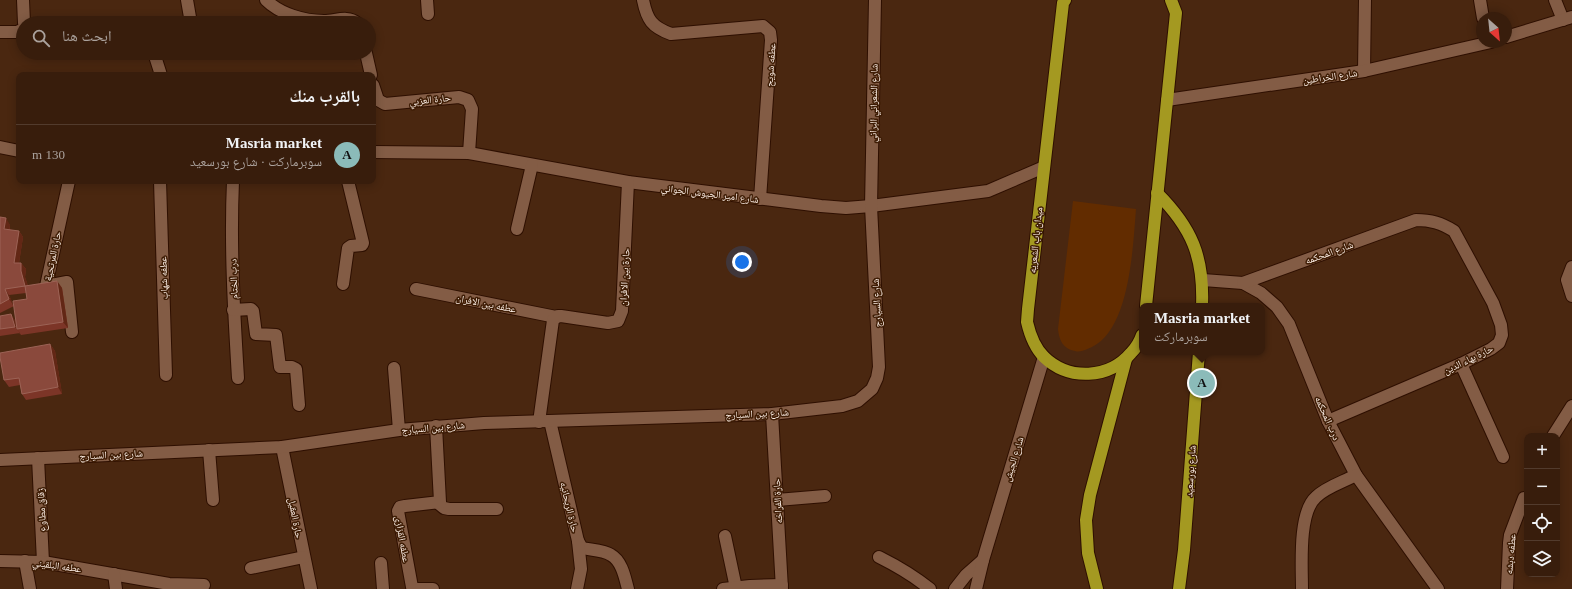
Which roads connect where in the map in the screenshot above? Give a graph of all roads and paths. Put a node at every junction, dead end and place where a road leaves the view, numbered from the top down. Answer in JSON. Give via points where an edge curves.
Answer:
{"nodes":[{"id":1,"x":23,"y":0,"type":"edge"},
{"id":2,"x":187,"y":0,"type":"edge"},
{"id":3,"x":266,"y":0,"type":"edge"},
{"id":4,"x":427,"y":0,"type":"edge"},
{"id":5,"x":643,"y":0,"type":"edge"},
{"id":6,"x":876,"y":0,"type":"edge"},
{"id":7,"x":1171,"y":0,"type":"edge"},
{"id":8,"x":1177,"y":0,"type":"edge"},
{"id":9,"x":1365,"y":0,"type":"edge"},
{"id":10,"x":1480,"y":0,"type":"edge"},
{"id":11,"x":1555,"y":0,"type":"edge"},
{"id":12,"x":1063,"y":1,"type":"edge"},
{"id":13,"x":1482,"y":12,"type":"edge"},
{"id":14,"x":1176,"y":13,"type":"junction"},
{"id":15,"x":428,"y":14,"type":"dead end"},
{"id":16,"x":24,"y":16,"type":"edge"},
{"id":17,"x":190,"y":16,"type":"edge"},
{"id":18,"x":296,"y":16,"type":"edge"},
{"id":19,"x":1570,"y":19,"type":"edge"},
{"id":20,"x":0,"y":32,"type":"edge"},
{"id":21,"x":16,"y":32,"type":"edge"},
{"id":22,"x":1512,"y":35,"type":"edge"},
{"id":23,"x":1476,"y":45,"type":"edge"},
{"id":24,"x":156,"y":60,"type":"edge"},
{"id":25,"x":368,"y":60,"type":"edge"},
{"id":26,"x":1364,"y":71,"type":"junction"},
{"id":27,"x":160,"y":72,"type":"edge"},
{"id":28,"x":370,"y":72,"type":"edge"},
{"id":29,"x":376,"y":94,"type":"edge"},
{"id":30,"x":1167,"y":100,"type":"junction"},
{"id":31,"x":0,"y":147,"type":"edge"},
{"id":32,"x":16,"y":150,"type":"edge"},
{"id":33,"x":376,"y":152,"type":"edge"},
{"id":34,"x":469,"y":153,"type":"junction"},
{"id":35,"x":532,"y":165,"type":"junction"},
{"id":36,"x":1044,"y":167,"type":"junction"},
{"id":37,"x":628,"y":182,"type":"junction"},
{"id":38,"x":68,"y":184,"type":"edge"},
{"id":39,"x":160,"y":184,"type":"edge"},
{"id":40,"x":233,"y":184,"type":"edge"},
{"id":41,"x":349,"y":184,"type":"edge"},
{"id":42,"x":1157,"y":193,"type":"junction"},
{"id":43,"x":760,"y":199,"type":"junction"},
{"id":44,"x":871,"y":206,"type":"junction"},
{"id":45,"x":1416,"y":220,"type":"joint"},
{"id":46,"x":517,"y":229,"type":"dead end"},
{"id":47,"x":1572,"y":267,"type":"edge"},
{"id":48,"x":1203,"y":280,"type":"junction"},
{"id":49,"x":1243,"y":283,"type":"junction"},
{"id":50,"x":343,"y":284,"type":"dead end"},
{"id":51,"x":416,"y":289,"type":"dead end"},
{"id":52,"x":1572,"y":296,"type":"edge"},
{"id":53,"x":1146,"y":303,"type":"edge"},
{"id":54,"x":1202,"y":303,"type":"edge"},
{"id":55,"x":233,"y":310,"type":"junction"},
{"id":56,"x":556,"y":317,"type":"junction"},
{"id":57,"x":72,"y":332,"type":"dead end"},
{"id":58,"x":1139,"y":341,"type":"edge"},
{"id":59,"x":1199,"y":355,"type":"edge"},
{"id":60,"x":1044,"y":357,"type":"junction"},
{"id":61,"x":1126,"y":359,"type":"junction"},
{"id":62,"x":1461,"y":364,"type":"junction"},
{"id":63,"x":394,"y":368,"type":"dead end"},
{"id":64,"x":166,"y":375,"type":"dead end"},
{"id":65,"x":238,"y":378,"type":"dead end"},
{"id":66,"x":865,"y":396,"type":"joint"},
{"id":67,"x":299,"y":405,"type":"dead end"},
{"id":68,"x":1572,"y":406,"type":"edge"},
{"id":69,"x":772,"y":414,"type":"junction"},
{"id":70,"x":1328,"y":421,"type":"junction"},
{"id":71,"x":545,"y":422,"type":"junction"},
{"id":72,"x":436,"y":426,"type":"junction"},
{"id":73,"x":399,"y":430,"type":"junction"},
{"id":74,"x":1555,"y":433,"type":"edge"},
{"id":75,"x":282,"y":447,"type":"junction"},
{"id":76,"x":209,"y":450,"type":"junction"},
{"id":77,"x":1503,"y":457,"type":"dead end"},
{"id":78,"x":38,"y":458,"type":"junction"},
{"id":79,"x":0,"y":460,"type":"edge"},
{"id":80,"x":1356,"y":475,"type":"junction"},
{"id":81,"x":825,"y":496,"type":"dead end"},
{"id":82,"x":1524,"y":498,"type":"dead end"},
{"id":83,"x":213,"y":500,"type":"dead end"},
{"id":84,"x":777,"y":500,"type":"junction"},
{"id":85,"x":438,"y":503,"type":"junction"},
{"id":86,"x":497,"y":509,"type":"dead end"},
{"id":87,"x":725,"y":536,"type":"dead end"},
{"id":88,"x":578,"y":541,"type":"junction"},
{"id":89,"x":304,"y":556,"type":"junction"},
{"id":90,"x":879,"y":557,"type":"dead end"},
{"id":91,"x":0,"y":560,"type":"edge"},
{"id":92,"x":983,"y":560,"type":"junction"},
{"id":93,"x":25,"y":561,"type":"junction"},
{"id":94,"x":43,"y":562,"type":"junction"},
{"id":95,"x":381,"y":563,"type":"dead end"},
{"id":96,"x":251,"y":568,"type":"dead end"},
{"id":97,"x":114,"y":574,"type":"junction"},
{"id":98,"x":204,"y":585,"type":"dead end"},
{"id":99,"x":782,"y":587,"type":"edge"},
{"id":100,"x":736,"y":588,"type":"junction"},
{"id":101,"x":30,"y":589,"type":"edge"},
{"id":102,"x":116,"y":589,"type":"edge"},
{"id":103,"x":311,"y":589,"type":"edge"},
{"id":104,"x":383,"y":589,"type":"edge"},
{"id":105,"x":433,"y":589,"type":"edge"},
{"id":106,"x":577,"y":589,"type":"edge"},
{"id":107,"x":628,"y":589,"type":"edge"},
{"id":108,"x":723,"y":589,"type":"edge"},
{"id":109,"x":930,"y":589,"type":"edge"},
{"id":110,"x":955,"y":589,"type":"edge"},
{"id":111,"x":976,"y":589,"type":"edge"},
{"id":112,"x":1097,"y":589,"type":"edge"},
{"id":113,"x":1179,"y":589,"type":"edge"},
{"id":114,"x":1302,"y":589,"type":"edge"},
{"id":115,"x":1438,"y":589,"type":"edge"},
{"id":116,"x":1508,"y":589,"type":"edge"}],
"edges":[{"from":1,"to":16,"type":"street"},
{"from":2,"to":17,"type":"street"},
{"from":3,"to":18,"type":"street"},
{"from":4,"to":15,"type":"street"},
{"from":5,"to":43,"type":"street","name":"عطفه شويح","via":[[649,21],[659,30],[671,34],[763,26],[770,32],[772,40]]},
{"from":6,"to":44,"type":"street","name":"شارع الشعراني البراني"},
{"from":7,"to":14,"type":"main road"},
{"from":8,"to":14,"type":"main road"},
{"from":9,"to":26,"type":"street"},
{"from":10,"to":13,"type":"street"},
{"from":11,"to":19,"type":"street"},
{"from":12,"to":36,"type":"main road","name":"ميدان باب الشعريه"},
{"from":14,"to":30,"type":"main road"},
{"from":19,"to":22,"type":"street"},
{"from":20,"to":21,"type":"street"},
{"from":23,"to":26,"type":"street","name":"شارع الخراطين"},
{"from":24,"to":27,"type":"street"},
{"from":25,"to":28,"type":"street"},
{"from":26,"to":30,"type":"street","name":"شارع الخراطين"},
{"from":29,"to":34,"type":"street","name":"حارة العزبي","via":[[378,100],[385,104],[459,97],[468,100],[472,109]]},
{"from":30,"to":42,"type":"main road"},
{"from":31,"to":32,"type":"street"},
{"from":33,"to":34,"type":"street","name":"شارع امير الجيوش الجواني"},
{"from":34,"to":35,"type":"street","name":"شارع امير الجيوش الجواني"},
{"from":35,"to":37,"type":"street","name":"شارع امير الجيوش الجواني"},
{"from":35,"to":46,"type":"street"},
{"from":36,"to":44,"type":"street","name":"شارع امير الجيوش الجواني","via":[[988,192]]},
{"from":36,"to":60,"type":"main road","name":"ميدان باب الشعريه","via":[[1027,322],[1030,335]]},
{"from":37,"to":43,"type":"street","name":"شارع امير الجيوش الجواني"},
{"from":37,"to":56,"type":"street","name":"حارة بين الافران","via":[[620,317],[608,323]]},
{"from":38,"to":57,"type":"street","name":"حارة المرتحية","via":[[46,286],[67,282]]},
{"from":39,"to":64,"type":"street","name":"عطفه شهاب"},
{"from":40,"to":55,"type":"street","name":"درب الختام"},
{"from":41,"to":50,"type":"street","via":[[363,243],[348,248]]},
{"from":42,"to":48,"type":"main road","via":[[1184,223],[1193,241]]},
{"from":42,"to":53,"type":"main road"},
{"from":43,"to":44,"type":"street","name":"شارع امير الجيوش الجواني","via":[[846,208]]},
{"from":44,"to":66,"type":"street","name":"شارع السيارج","via":[[879,367],[872,389]]},
{"from":45,"to":49,"type":"street","name":"شارع المحكمه"},
{"from":45,"to":62,"type":"street","name":"حارة بهاء الدين","via":[[1429,220],[1454,231],[1493,303],[1501,325],[1502,335],[1499,344]]},
{"from":47,"to":52,"type":"street","via":[[1567,280]]},
{"from":48,"to":49,"type":"street","name":"درب المحكمه"},
{"from":48,"to":54,"type":"main road"},
{"from":49,"to":70,"type":"street","name":"درب المحكمه","via":[[1262,293],[1277,307],[1289,324]]},
{"from":51,"to":56,"type":"street","name":"عطفه بين الافران"},
{"from":55,"to":65,"type":"street","name":"درب الختام"},
{"from":55,"to":67,"type":"street","via":[[251,309],[256,334],[276,335],[280,367],[296,369]]},
{"from":56,"to":71,"type":"street","via":[[553,320]]},
{"from":58,"to":61,"type":"main road","name":"ميدان باب الشعريه"},
{"from":59,"to":113,"type":"main road","name":"شارع بورسعيد"},
{"from":60,"to":61,"type":"main road","name":"ميدان باب الشعريه","via":[[1066,371],[1079,374],[1104,372]]},
{"from":60,"to":92,"type":"street","name":"شارع الجيش"},
{"from":61,"to":112,"type":"main road","via":[[1090,495],[1086,520],[1088,553]]},
{"from":62,"to":70,"type":"street","name":"حارة بهاء الدين"},
{"from":62,"to":77,"type":"street"},
{"from":63,"to":73,"type":"street"},
{"from":66,"to":69,"type":"street","name":"شارع بين السيارج","via":[[842,406]]},
{"from":68,"to":74,"type":"street"},
{"from":69,"to":71,"type":"street","name":"شارع بين السيارج"},
{"from":69,"to":84,"type":"street","name":"حارة الفراخه"},
{"from":70,"to":80,"type":"street","name":"درب المحكمه"},
{"from":71,"to":72,"type":"street","name":"شارع بين السيارج"},
{"from":71,"to":88,"type":"street","name":"حارة الريحانيه"},
{"from":72,"to":73,"type":"street","name":"شارع بين السيارج"},
{"from":72,"to":85,"type":"street","via":[[441,498]]},
{"from":73,"to":75,"type":"street","name":"شارع بين السيارج"},
{"from":75,"to":76,"type":"street","name":"شارع بين السيارج"},
{"from":75,"to":89,"type":"street","name":"حارة العقيل"},
{"from":76,"to":78,"type":"street","name":"شارع بين السيارج"},
{"from":76,"to":83,"type":"street"},
{"from":78,"to":79,"type":"street","name":"شارع بين السيارج"},
{"from":78,"to":94,"type":"street","name":"زقاق مطاوع"},
{"from":80,"to":114,"type":"street","via":[[1315,497],[1307,508],[1304,522]]},
{"from":80,"to":115,"type":"street","name":"درب المحكمه"},
{"from":81,"to":84,"type":"street"},
{"from":82,"to":116,"type":"street","name":"عطفه دبشه","via":[[1510,535]]},
{"from":84,"to":99,"type":"street","name":"حارة الفراخه"},
{"from":85,"to":86,"type":"street","name":"عطفه القزازى","via":[[449,509]]},
{"from":85,"to":105,"type":"street","name":"عطفه القزازى","via":[[400,507],[398,511],[412,587]]},
{"from":87,"to":100,"type":"street"},
{"from":88,"to":106,"type":"street","via":[[580,569]]},
{"from":88,"to":107,"type":"street","name":"حارة الريحانيه","via":[[582,548],[610,554],[616,559]]},
{"from":89,"to":96,"type":"street"},
{"from":89,"to":103,"type":"street","name":"حارة العقيل"},
{"from":90,"to":109,"type":"street","via":[[899,567]]},
{"from":91,"to":93,"type":"street","name":"عطفه البلقيني"},
{"from":92,"to":110,"type":"street"},
{"from":92,"to":111,"type":"street","name":"شارع الجيش"},
{"from":93,"to":94,"type":"street","name":"عطفه البلقيني"},
{"from":93,"to":101,"type":"street"},
{"from":94,"to":97,"type":"street","name":"عطفه البلقيني"},
{"from":95,"to":104,"type":"street"},
{"from":97,"to":98,"type":"street","name":"عطفه البلقيني","via":[[169,584]]},
{"from":97,"to":102,"type":"street"},
{"from":99,"to":100,"type":"street"},
{"from":100,"to":108,"type":"street"}]}
